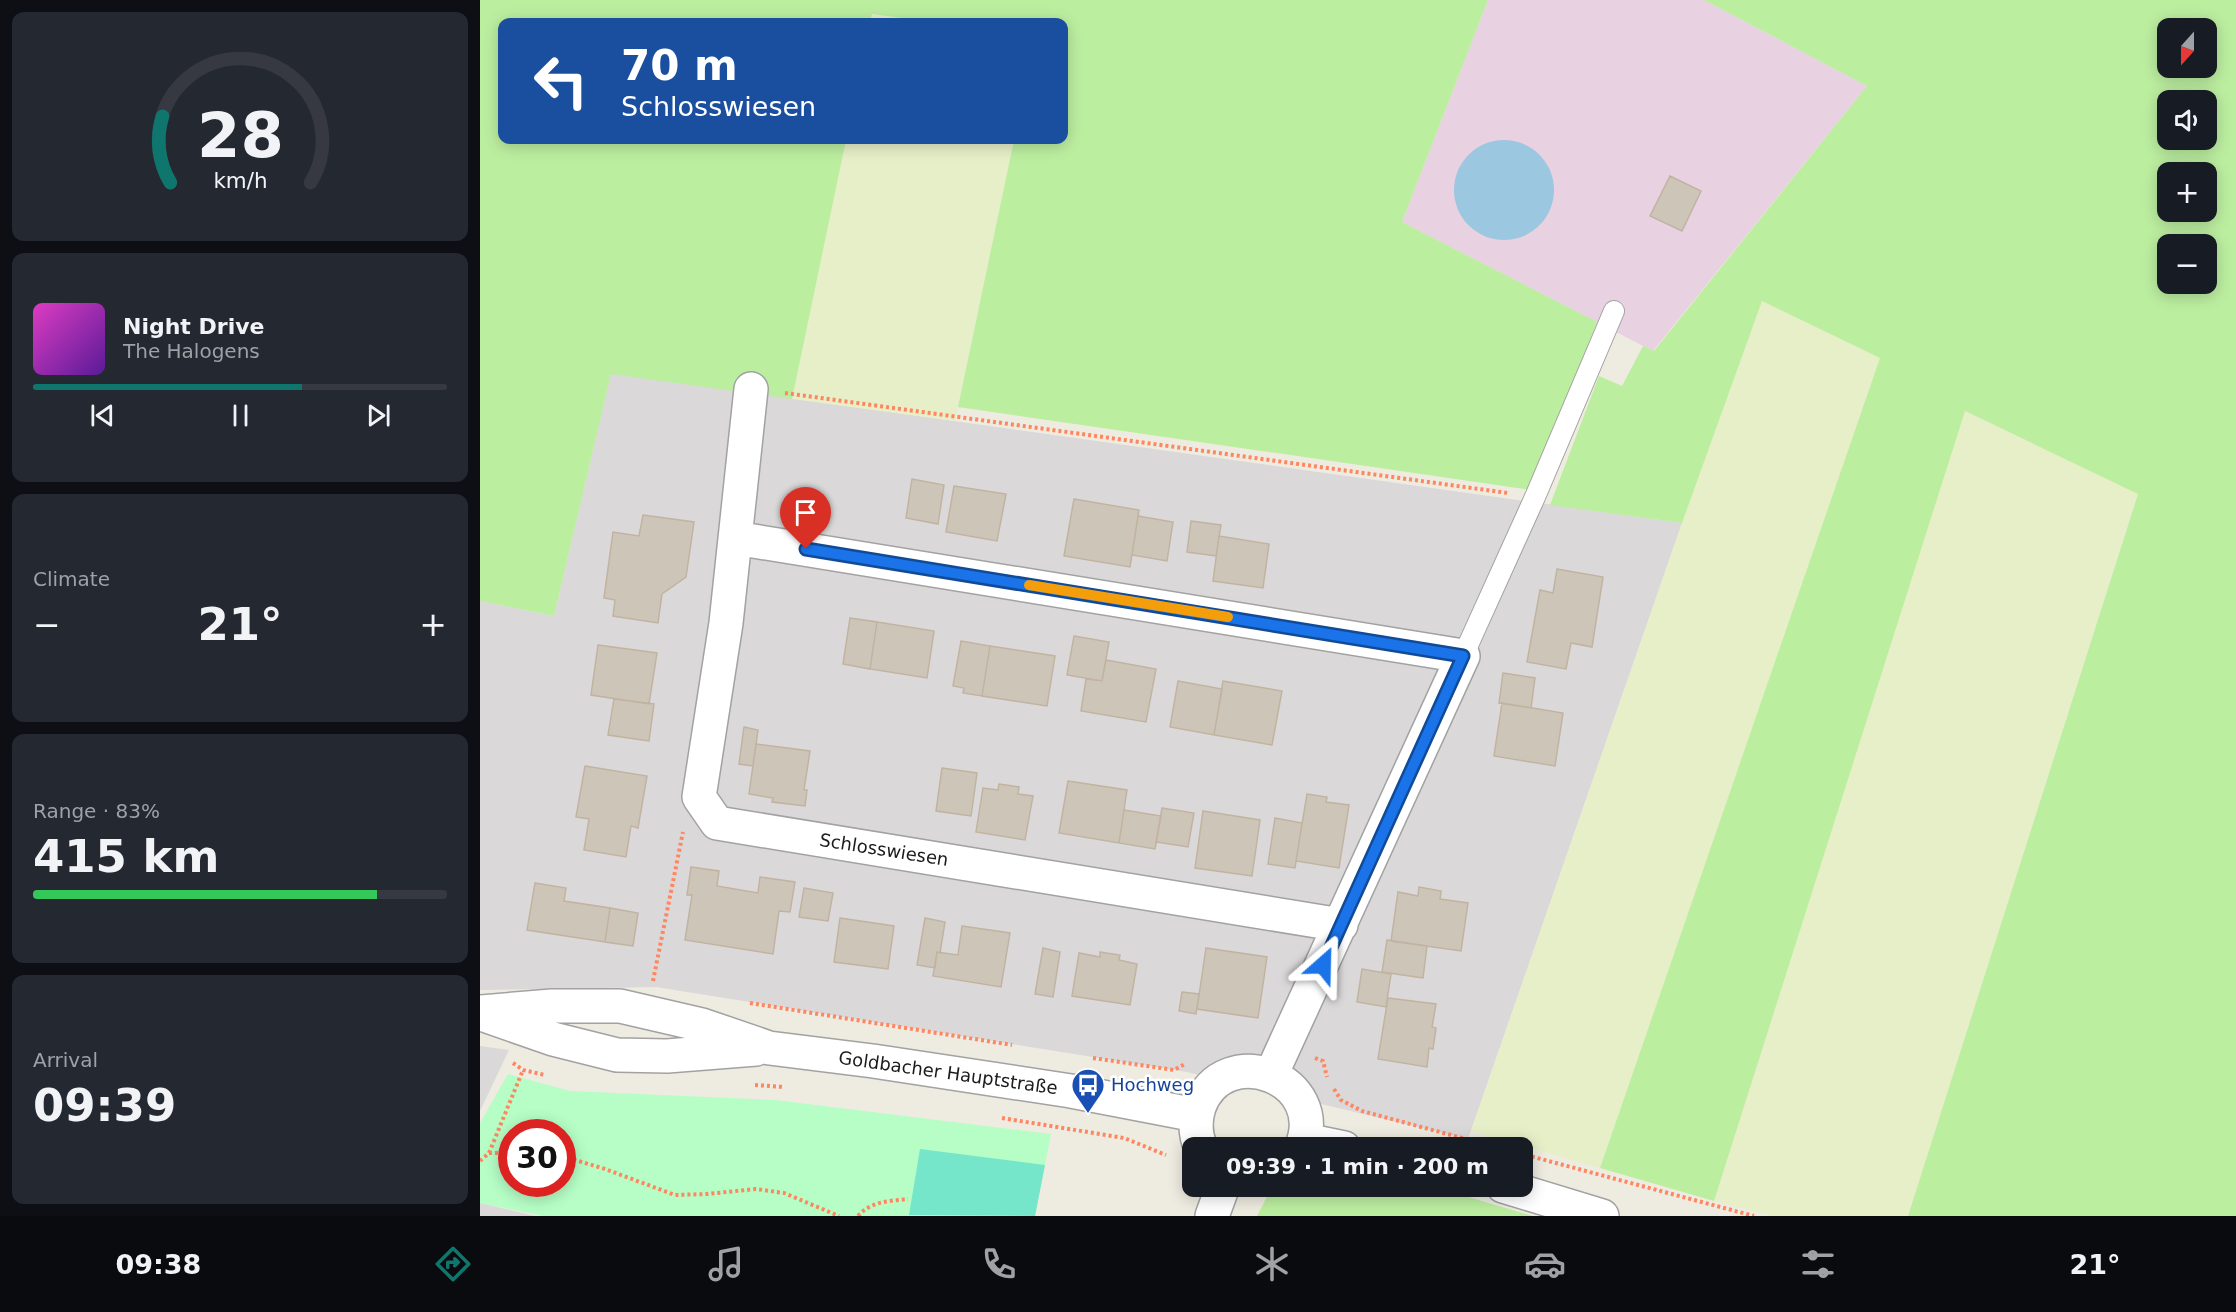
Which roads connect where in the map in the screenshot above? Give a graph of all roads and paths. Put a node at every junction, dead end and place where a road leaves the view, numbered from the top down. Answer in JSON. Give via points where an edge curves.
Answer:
{"nodes":[{"id":1,"x":1614,"y":311,"type":"dead end"},
{"id":2,"x":751,"y":388,"type":"joint"},
{"id":3,"x":1535,"y":497,"type":"junction"},
{"id":4,"x":735,"y":538,"type":"junction"},
{"id":5,"x":1463,"y":656,"type":"junction"},
{"id":6,"x":699,"y":797,"type":"junction"},
{"id":7,"x":1341,"y":925,"type":"junction"},
{"id":8,"x":652,"y":987,"type":"dead end"},
{"id":9,"x":745,"y":1002,"type":"dead end"},
{"id":10,"x":480,"y":1013,"type":"edge"},
{"id":11,"x":1013,"y":1045,"type":"dead end"},
{"id":12,"x":1286,"y":1045,"type":"junction"},
{"id":13,"x":769,"y":1048,"type":"junction"},
{"id":14,"x":1083,"y":1056,"type":"dead end"},
{"id":15,"x":508,"y":1060,"type":"dead end"},
{"id":16,"x":1189,"y":1061,"type":"dead end"},
{"id":17,"x":523,"y":1070,"type":"junction"},
{"id":18,"x":1271,"y":1075,"type":"junction"},
{"id":19,"x":556,"y":1077,"type":"dead end"},
{"id":20,"x":753,"y":1085,"type":"dead end"},
{"id":21,"x":788,"y":1087,"type":"dead end"},
{"id":22,"x":1196,"y":1115,"type":"junction"},
{"id":23,"x":996,"y":1117,"type":"dead end"},
{"id":24,"x":1197,"y":1137,"type":"edge"},
{"id":25,"x":1304,"y":1137,"type":"edge"},
{"id":26,"x":1458,"y":1137,"type":"edge"},
{"id":27,"x":489,"y":1153,"type":"junction"},
{"id":28,"x":498,"y":1153,"type":"edge"},
{"id":29,"x":1182,"y":1155,"type":"edge"},
{"id":30,"x":1533,"y":1157,"type":"edge"},
{"id":31,"x":576,"y":1160,"type":"edge"},
{"id":32,"x":480,"y":1161,"type":"edge"},
{"id":33,"x":1533,"y":1195,"type":"edge"},
{"id":34,"x":1219,"y":1197,"type":"edge"},
{"id":35,"x":908,"y":1199,"type":"dead end"},
{"id":36,"x":839,"y":1216,"type":"edge"},
{"id":37,"x":858,"y":1216,"type":"edge"},
{"id":38,"x":1212,"y":1216,"type":"edge"},
{"id":39,"x":1602,"y":1216,"type":"edge"},
{"id":40,"x":1754,"y":1216,"type":"edge"}],
"edges":[{"from":1,"to":3,"type":"lane"},
{"from":2,"to":3,"type":"path"},
{"from":2,"to":4,"type":"street"},
{"from":3,"to":5,"type":"lane"},
{"from":4,"to":5,"type":"street"},
{"from":4,"to":6,"type":"street"},
{"from":5,"to":7,"type":"street"},
{"from":6,"to":7,"type":"street","name":"Schlosswiesen","via":[[717,823]]},
{"from":6,"to":8,"type":"path","via":[[687,811]]},
{"from":7,"to":12,"type":"street"},
{"from":9,"to":11,"type":"path"},
{"from":10,"to":13,"type":"street","name":"Goldbacher Hauptstraße","via":[[552,1006],[620,1006],[702,1025]]},
{"from":10,"to":13,"type":"street","name":"Goldbacher Hauptstraße","via":[[553,1039],[617,1055],[667,1056]]},
{"from":12,"to":18,"type":"street"},
{"from":12,"to":26,"type":"path","via":[[1323,1061],[1341,1100],[1362,1111]]},
{"from":13,"to":22,"type":"street","name":"Goldbacher Hauptstraße","via":[[1071,1091]]},
{"from":14,"to":16,"type":"path","via":[[1174,1070]]},
{"from":15,"to":17,"type":"path"},
{"from":17,"to":19,"type":"path"},
{"from":17,"to":27,"type":"path"},
{"from":18,"to":22,"type":"street","via":[[1255,1071],[1224,1077],[1202,1100]]},
{"from":18,"to":25,"type":"street","via":[[1298,1096],[1306,1118]]},
{"from":20,"to":21,"type":"path"},
{"from":22,"to":24,"type":"street"},
{"from":23,"to":29,"type":"path","via":[[1124,1138],[1167,1156]]},
{"from":27,"to":28,"type":"path"},
{"from":27,"to":32,"type":"path"},
{"from":30,"to":40,"type":"path"},
{"from":31,"to":36,"type":"path","via":[[675,1195],[756,1189],[784,1193]]},
{"from":33,"to":39,"type":"street"},
{"from":34,"to":38,"type":"street"},
{"from":35,"to":37,"type":"path","via":[[881,1202]]}]}
